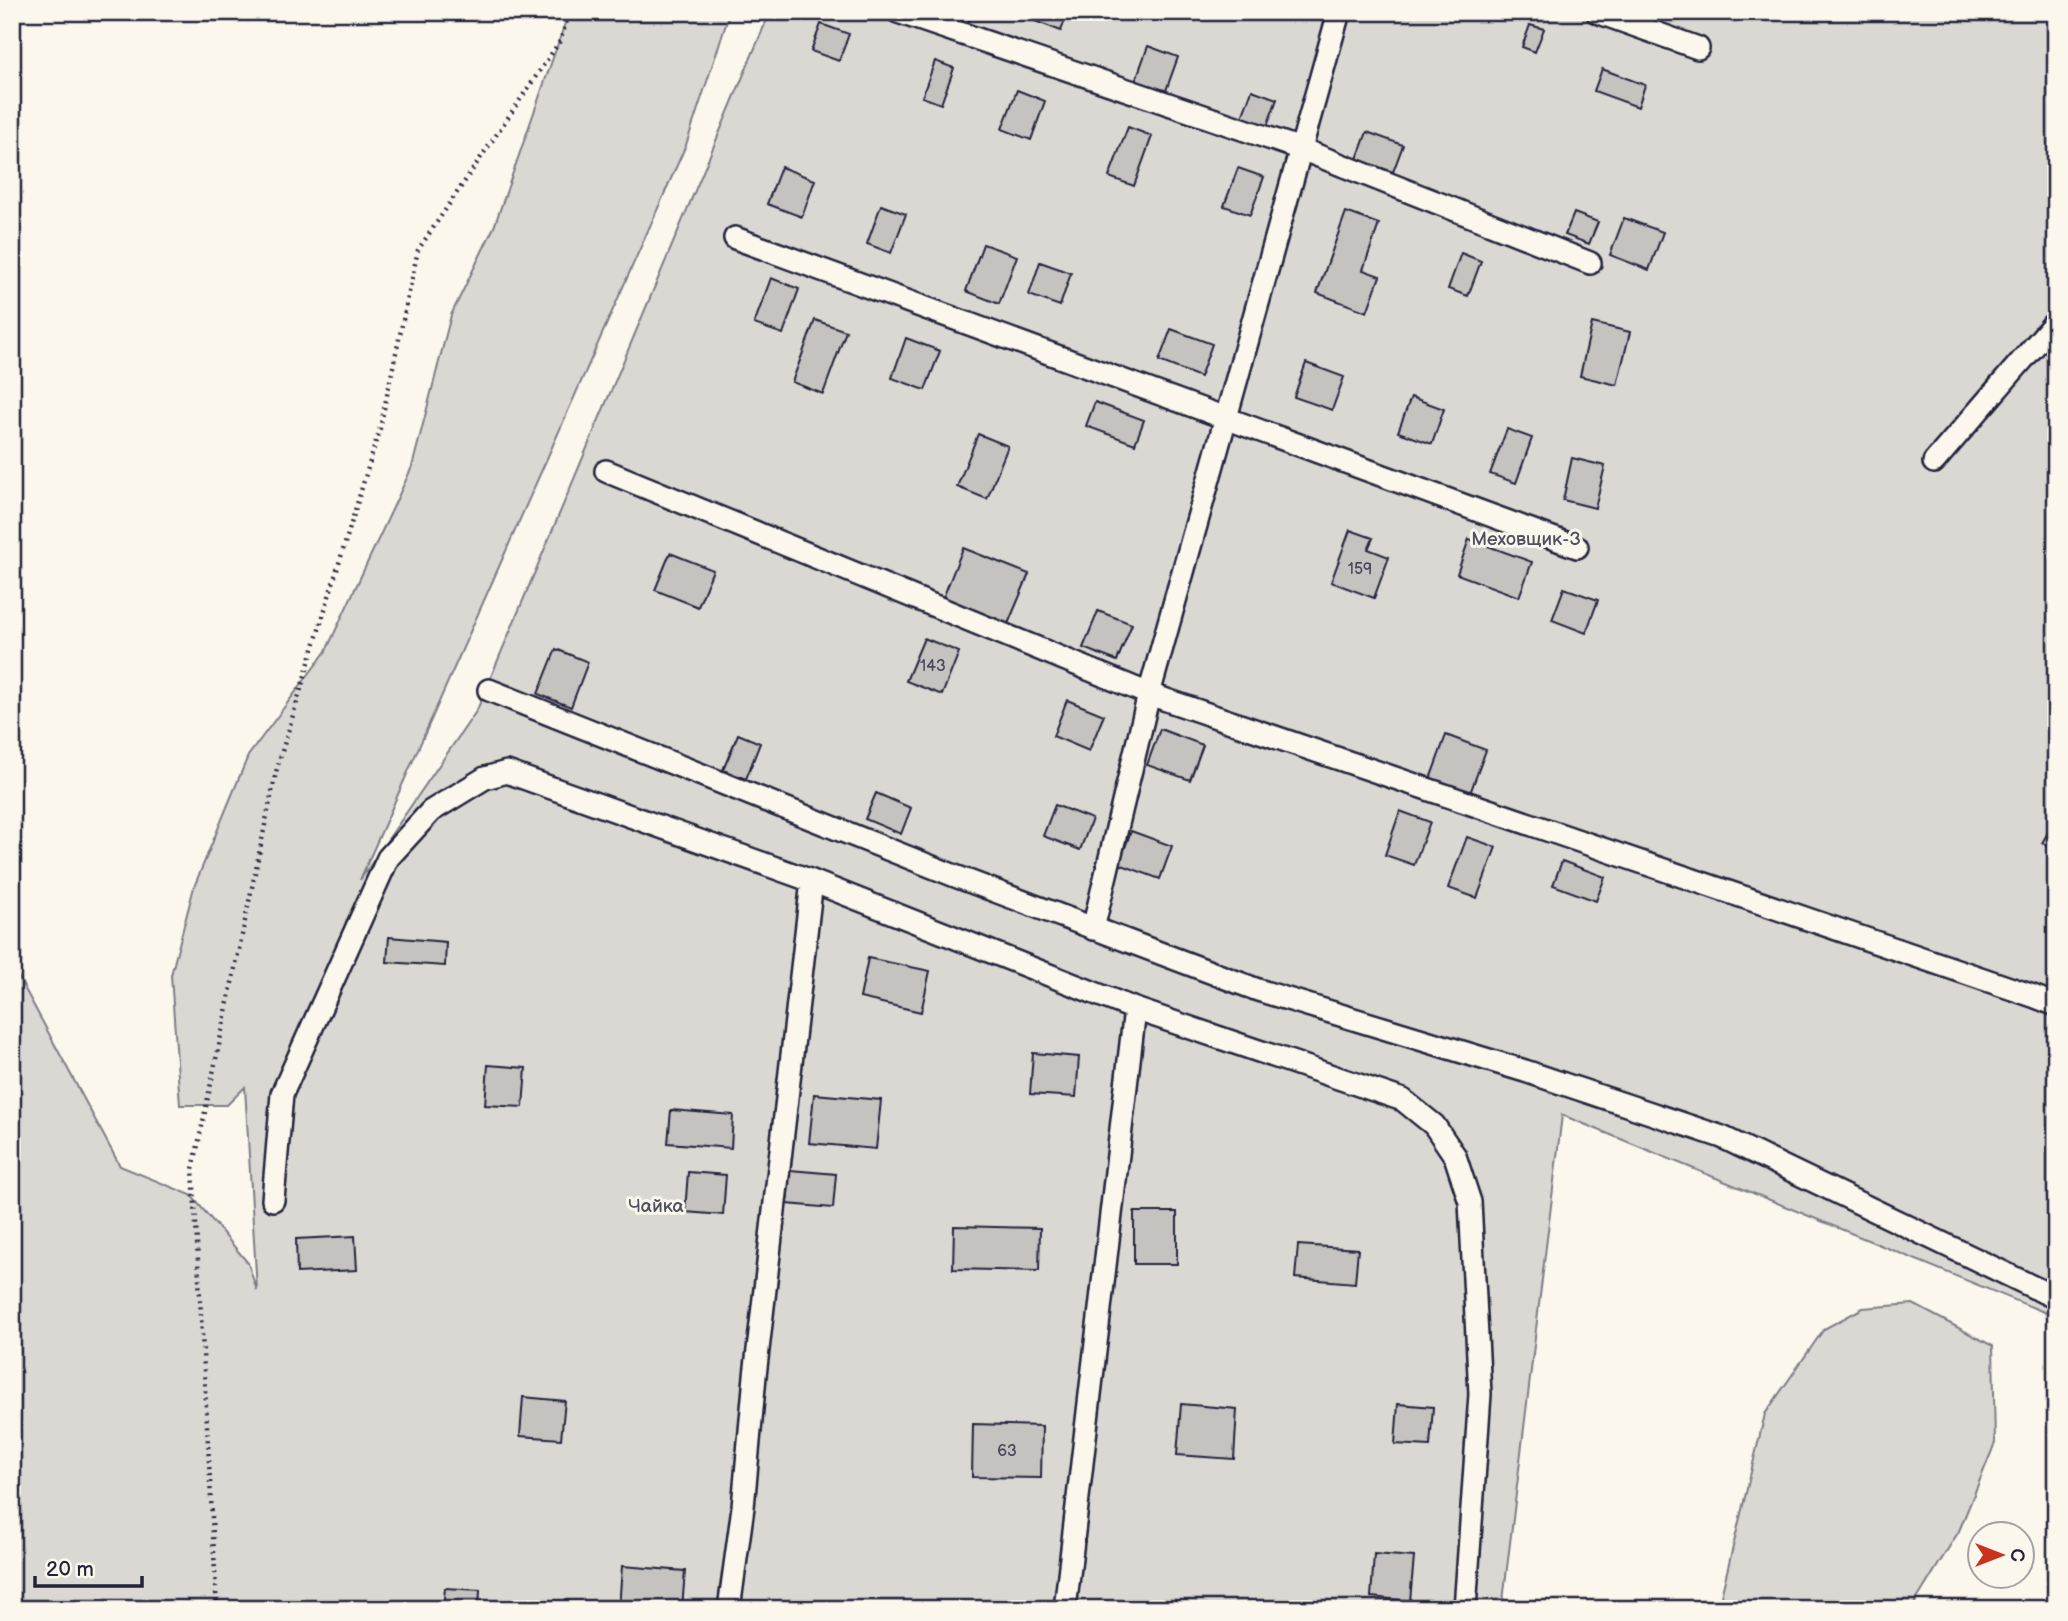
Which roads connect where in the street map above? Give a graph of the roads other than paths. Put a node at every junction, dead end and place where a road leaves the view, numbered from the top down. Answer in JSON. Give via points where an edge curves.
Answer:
{"nodes":[{"id":1,"x":898,"y":12,"type":"edge"},
{"id":2,"x":1339,"y":12,"type":"edge"},
{"id":3,"x":1597,"y":12,"type":"edge"},
{"id":4,"x":1698,"y":48,"type":"dead end"},
{"id":5,"x":1301,"y":149,"type":"junction"},
{"id":6,"x":735,"y":238,"type":"dead end"},
{"id":7,"x":1590,"y":262,"type":"dead end"},
{"id":8,"x":2056,"y":321,"type":"edge"},
{"id":9,"x":1226,"y":417,"type":"junction"},
{"id":10,"x":1934,"y":462,"type":"dead end"},
{"id":11,"x":606,"y":471,"type":"dead end"},
{"id":12,"x":1577,"y":547,"type":"dead end"},
{"id":13,"x":489,"y":690,"type":"dead end"},
{"id":14,"x":1149,"y":694,"type":"junction"},
{"id":15,"x":812,"y":881,"type":"junction"},
{"id":16,"x":1093,"y":929,"type":"junction"},
{"id":17,"x":2056,"y":1005,"type":"edge"},
{"id":18,"x":1135,"y":1009,"type":"junction"},
{"id":19,"x":273,"y":1200,"type":"dead end"},
{"id":20,"x":2056,"y":1298,"type":"edge"},
{"id":21,"x":729,"y":1609,"type":"edge"},
{"id":22,"x":1065,"y":1609,"type":"edge"},
{"id":23,"x":1465,"y":1609,"type":"edge"}],
"edges":[{"from":1,"to":5,"type":"lane"},
{"from":2,"to":5,"type":"lane"},
{"from":3,"to":4,"type":"lane"},
{"from":5,"to":7,"type":"lane"},
{"from":5,"to":9,"type":"lane"},
{"from":6,"to":9,"type":"lane"},
{"from":8,"to":10,"type":"lane"},
{"from":9,"to":12,"type":"lane"},
{"from":9,"to":14,"type":"lane"},
{"from":11,"to":14,"type":"lane"},
{"from":13,"to":16,"type":"lane"},
{"from":14,"to":16,"type":"lane"},
{"from":14,"to":17,"type":"lane"},
{"from":15,"to":18,"type":"lane"},
{"from":15,"to":19,"type":"lane","via":[[507,772],[485,778],[431,811],[388,858],[282,1094]]},
{"from":15,"to":21,"type":"lane"},
{"from":16,"to":20,"type":"lane","via":[[1258,990],[1722,1137]]},
{"from":18,"to":22,"type":"lane"},
{"from":18,"to":23,"type":"lane","via":[[1403,1100],[1434,1125],[1455,1156],[1470,1202],[1480,1394]]}]}
